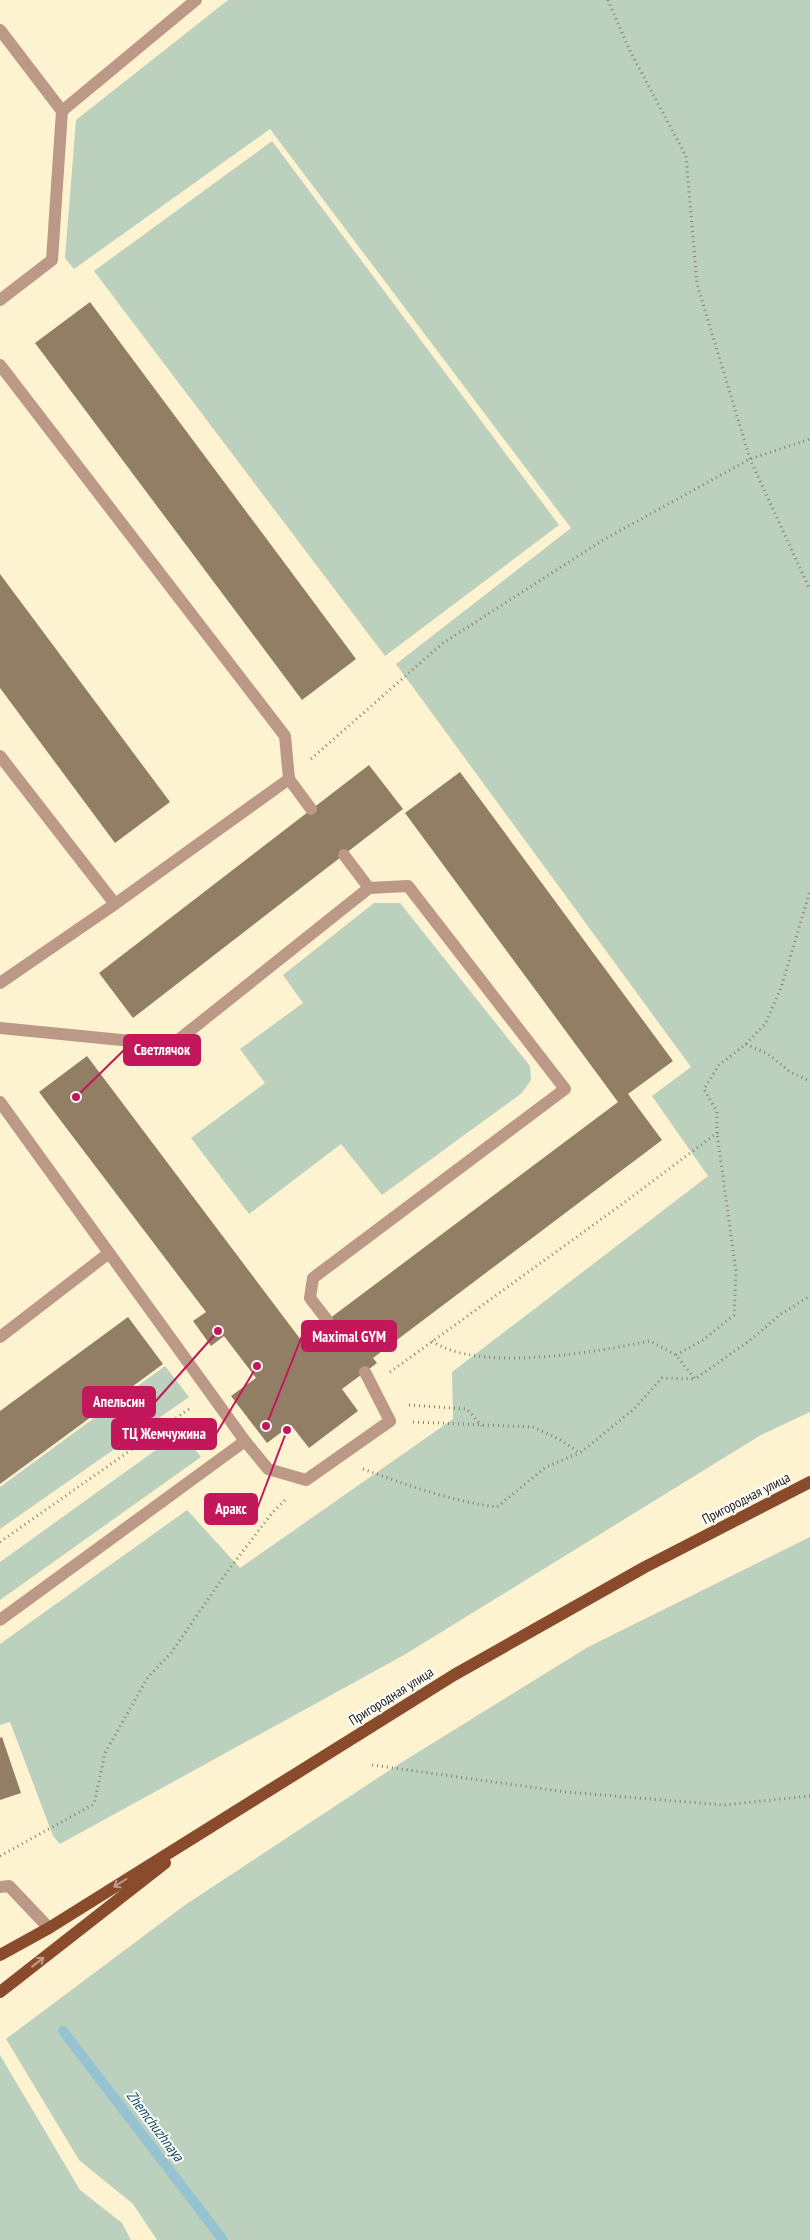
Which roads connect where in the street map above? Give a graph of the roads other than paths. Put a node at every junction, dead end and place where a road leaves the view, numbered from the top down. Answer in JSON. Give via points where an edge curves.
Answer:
{"nodes":[{"id":1,"x":196,"y":0,"type":"edge"},
{"id":2,"x":0,"y":30,"type":"edge"},
{"id":3,"x":62,"y":111,"type":"junction"},
{"id":4,"x":0,"y":300,"type":"edge"},
{"id":5,"x":0,"y":365,"type":"edge"},
{"id":6,"x":0,"y":756,"type":"edge"},
{"id":7,"x":289,"y":779,"type":"junction"},
{"id":8,"x":311,"y":809,"type":"dead end"},
{"id":9,"x":344,"y":855,"type":"dead end"},
{"id":10,"x":369,"y":888,"type":"junction"},
{"id":11,"x":115,"y":904,"type":"junction"},
{"id":12,"x":0,"y":983,"type":"edge"},
{"id":13,"x":0,"y":1028,"type":"edge"},
{"id":14,"x":0,"y":1102,"type":"edge"},
{"id":15,"x":109,"y":1253,"type":"junction"},
{"id":16,"x":327,"y":1320,"type":"dead end"},
{"id":17,"x":0,"y":1337,"type":"edge"},
{"id":18,"x":365,"y":1372,"type":"dead end"},
{"id":19,"x":245,"y":1441,"type":"junction"},
{"id":20,"x":810,"y":1482,"type":"edge"},
{"id":21,"x":0,"y":1620,"type":"edge"},
{"id":22,"x":220,"y":1820,"type":"junction"},
{"id":23,"x":0,"y":1887,"type":"edge"},
{"id":24,"x":49,"y":1928,"type":"junction"},
{"id":25,"x":0,"y":1956,"type":"edge"},
{"id":26,"x":0,"y":1992,"type":"edge"}],
"edges":[{"from":1,"to":3,"type":"lane"},
{"from":2,"to":3,"type":"lane"},
{"from":3,"to":4,"type":"lane","via":[[52,260]]},
{"from":5,"to":7,"type":"lane","via":[[285,736]]},
{"from":6,"to":11,"type":"lane"},
{"from":7,"to":8,"type":"lane"},
{"from":7,"to":11,"type":"lane"},
{"from":9,"to":10,"type":"lane"},
{"from":10,"to":13,"type":"lane","via":[[172,1046]]},
{"from":10,"to":16,"type":"lane","via":[[408,886],[566,1089],[313,1278],[310,1298]]},
{"from":11,"to":12,"type":"lane"},
{"from":14,"to":15,"type":"lane"},
{"from":15,"to":17,"type":"lane"},
{"from":15,"to":19,"type":"lane"},
{"from":18,"to":19,"type":"lane","via":[[390,1421],[306,1480],[268,1469]]},
{"from":19,"to":21,"type":"lane"},
{"from":20,"to":22,"type":"main road","name":"Пригородная улица","via":[[645,1566],[463,1670]]},
{"from":22,"to":24,"type":"main road","name":"Пригородная улица","one_way":true},
{"from":26,"to":22,"type":"main road","one_way":true},
{"from":23,"to":24,"type":"lane","via":[[9,1886]]},
{"from":24,"to":25,"type":"main road","name":"Пригородная улица"}]}
